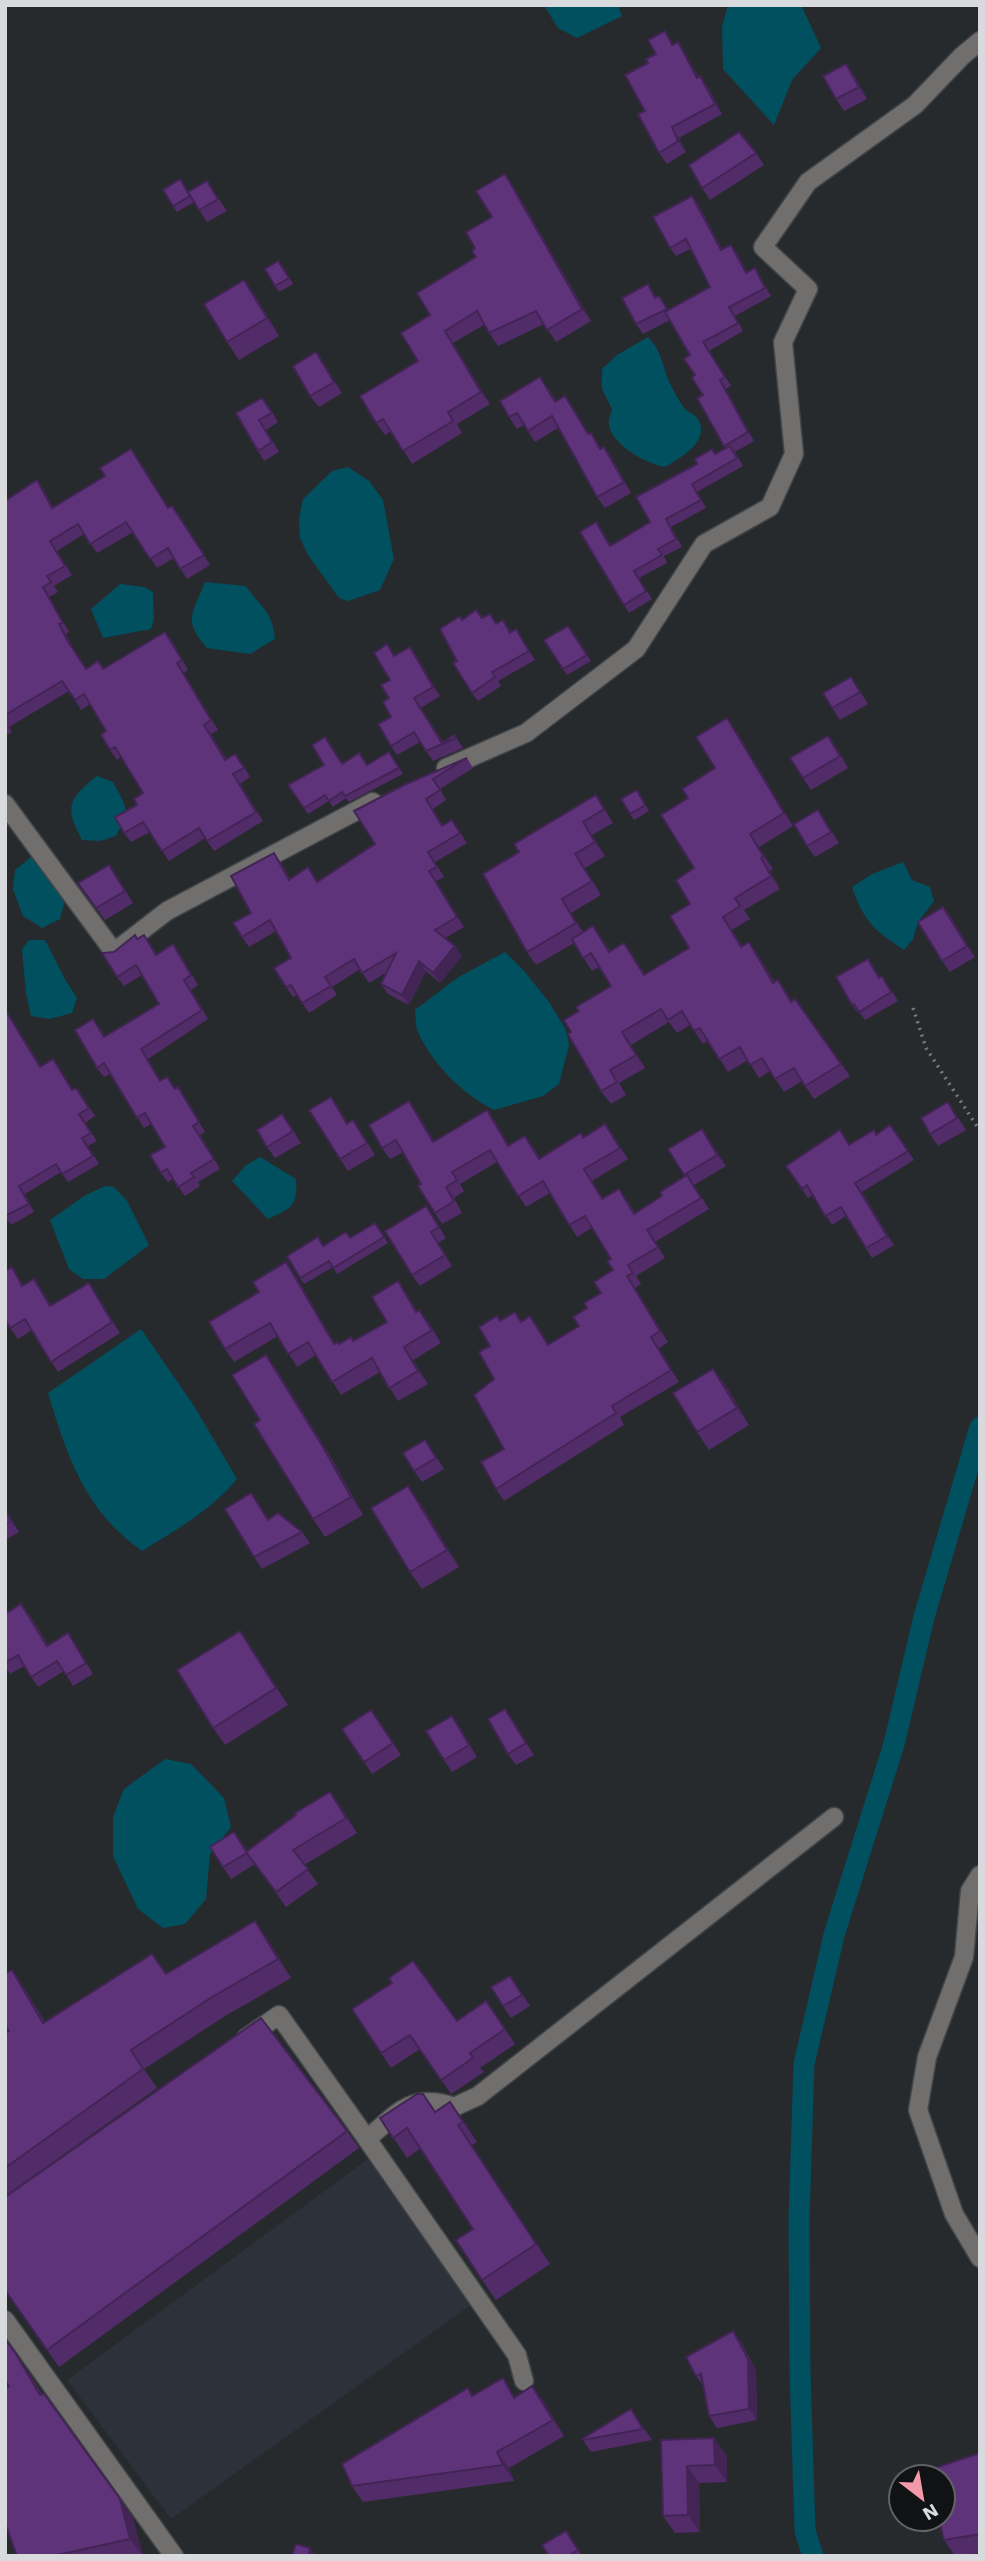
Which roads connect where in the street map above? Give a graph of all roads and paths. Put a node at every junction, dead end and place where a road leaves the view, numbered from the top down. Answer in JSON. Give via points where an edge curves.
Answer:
{"nodes":[{"id":1,"x":980,"y":41,"type":"edge"},
{"id":2,"x":430,"y":775,"type":"edge"},
{"id":3,"x":394,"y":791,"type":"edge"},
{"id":4,"x":5,"y":804,"type":"edge"},
{"id":5,"x":913,"y":1008,"type":"dead end"},
{"id":6,"x":980,"y":1131,"type":"edge"},
{"id":7,"x":834,"y":1817,"type":"dead end"},
{"id":8,"x":980,"y":1875,"type":"edge"},
{"id":9,"x":227,"y":2052,"type":"edge"},
{"id":10,"x":367,"y":2139,"type":"junction"},
{"id":11,"x":980,"y":2258,"type":"edge"},
{"id":12,"x":5,"y":2320,"type":"edge"},
{"id":13,"x":524,"y":2381,"type":"dead end"},
{"id":14,"x":174,"y":2556,"type":"edge"}],
"edges":[{"from":1,"to":2,"type":"street","via":[[915,105],[808,182],[763,247],[808,289],[783,342],[794,454],[770,507],[704,544],[636,649],[526,733]]},
{"from":3,"to":4,"type":"street","via":[[167,911],[114,952]]},
{"from":5,"to":6,"type":"path","via":[[926,1048]]},
{"from":7,"to":10,"type":"street","via":[[478,2096],[454,2107],[435,2100],[407,2105]]},
{"from":8,"to":11,"type":"street","via":[[970,1891],[964,1957],[927,2057],[918,2110],[954,2214]]},
{"from":9,"to":10,"type":"street","via":[[279,2015]]},
{"from":10,"to":13,"type":"street","via":[[517,2355]]},
{"from":12,"to":14,"type":"street"}]}
